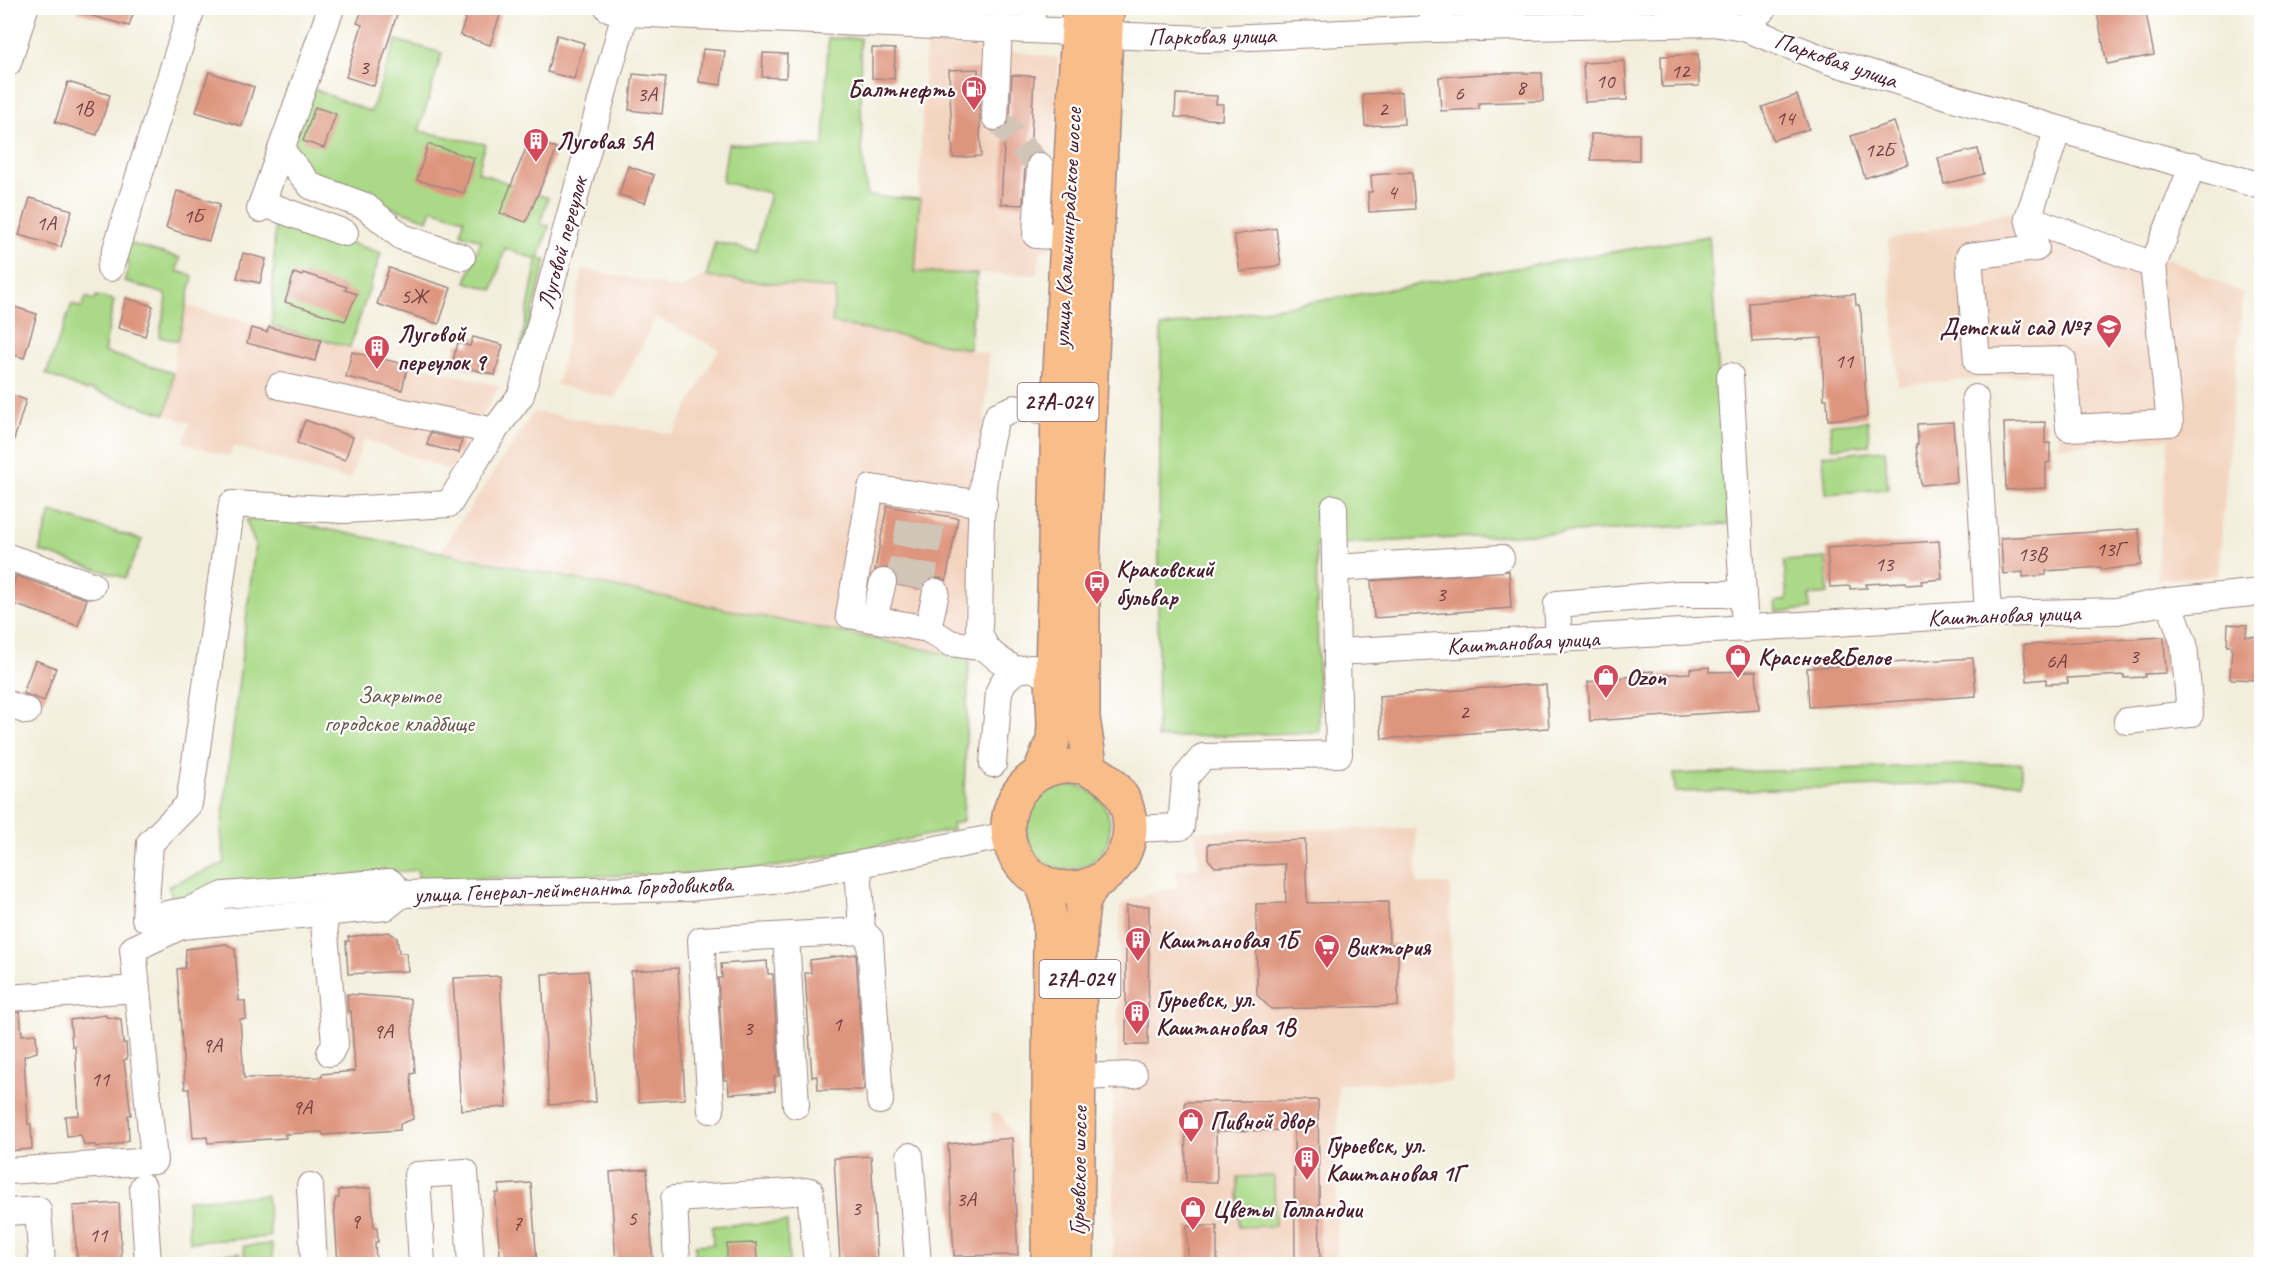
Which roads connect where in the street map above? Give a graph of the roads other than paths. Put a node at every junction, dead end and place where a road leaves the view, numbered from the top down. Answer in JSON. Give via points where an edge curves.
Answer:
{"nodes":[{"id":1,"x":25,"y":8,"type":"edge"},
{"id":2,"x":192,"y":8,"type":"edge"},
{"id":3,"x":331,"y":8,"type":"edge"},
{"id":4,"x":1764,"y":8,"type":"edge"},
{"id":5,"x":617,"y":10,"type":"edge"},
{"id":6,"x":950,"y":16,"type":"edge"},
{"id":7,"x":1032,"y":18,"type":"edge"},
{"id":8,"x":1433,"y":18,"type":"edge"},
{"id":9,"x":1092,"y":21,"type":"edge"},
{"id":10,"x":999,"y":27,"type":"junction"},
{"id":11,"x":1744,"y":28,"type":"junction"},
{"id":12,"x":8,"y":63,"type":"edge"},
{"id":13,"x":995,"y":117,"type":"dead end"},
{"id":14,"x":2058,"y":129,"type":"junction"},
{"id":15,"x":280,"y":150,"type":"junction"},
{"id":16,"x":2193,"y":165,"type":"junction"},
{"id":17,"x":1040,"y":166,"type":"dead end"},
{"id":18,"x":2262,"y":186,"type":"edge"},
{"id":19,"x":2028,"y":218,"type":"junction"},
{"id":20,"x":345,"y":233,"type":"dead end"},
{"id":21,"x":1067,"y":237,"type":"junction"},
{"id":22,"x":462,"y":257,"type":"dead end"},
{"id":23,"x":2153,"y":265,"type":"junction"},
{"id":24,"x":110,"y":268,"type":"dead end"},
{"id":25,"x":1730,"y":376,"type":"dead end"},
{"id":26,"x":280,"y":386,"type":"dead end"},
{"id":27,"x":1975,"y":398,"type":"dead end"},
{"id":28,"x":1058,"y":411,"type":"junction"},
{"id":29,"x":494,"y":431,"type":"junction"},
{"id":30,"x":984,"y":504,"type":"junction"},
{"id":31,"x":1334,"y":508,"type":"dead end"},
{"id":32,"x":8,"y":557,"type":"edge"},
{"id":33,"x":1501,"y":558,"type":"dead end"},
{"id":34,"x":1335,"y":568,"type":"junction"},
{"id":35,"x":92,"y":585,"type":"dead end"},
{"id":36,"x":2262,"y":592,"type":"edge"},
{"id":37,"x":1743,"y":594,"type":"junction"},
{"id":38,"x":2169,"y":601,"type":"junction"},
{"id":39,"x":1988,"y":614,"type":"junction"},
{"id":40,"x":902,"y":624,"type":"junction"},
{"id":41,"x":1745,"y":629,"type":"junction"},
{"id":42,"x":1559,"y":640,"type":"junction"},
{"id":43,"x":985,"y":648,"type":"junction"},
{"id":44,"x":1337,"y":652,"type":"junction"},
{"id":45,"x":1016,"y":670,"type":"junction"},
{"id":46,"x":1052,"y":678,"type":"junction"},
{"id":47,"x":2127,"y":721,"type":"dead end"},
{"id":48,"x":993,"y":764,"type":"dead end"},
{"id":49,"x":1041,"y":771,"type":"junction"},
{"id":50,"x":1091,"y":771,"type":"junction"},
{"id":51,"x":1130,"y":829,"type":"junction"},
{"id":52,"x":1008,"y":835,"type":"junction"},
{"id":53,"x":858,"y":866,"type":"junction"},
{"id":54,"x":1040,"y":881,"type":"junction"},
{"id":55,"x":1093,"y":884,"type":"junction"},
{"id":56,"x":402,"y":894,"type":"junction"},
{"id":57,"x":323,"y":913,"type":"junction"},
{"id":58,"x":862,"y":931,"type":"junction"},
{"id":59,"x":786,"y":936,"type":"junction"},
{"id":60,"x":137,"y":989,"type":"junction"},
{"id":61,"x":8,"y":998,"type":"edge"},
{"id":62,"x":330,"y":1053,"type":"dead end"},
{"id":63,"x":1134,"y":1076,"type":"dead end"},
{"id":64,"x":1079,"y":1077,"type":"junction"},
{"id":65,"x":880,"y":1101,"type":"dead end"},
{"id":66,"x":796,"y":1105,"type":"dead end"},
{"id":67,"x":711,"y":1110,"type":"dead end"},
{"id":68,"x":910,"y":1156,"type":"dead end"},
{"id":69,"x":8,"y":1171,"type":"edge"},
{"id":70,"x":310,"y":1186,"type":"dead end"},
{"id":71,"x":143,"y":1187,"type":"dead end"},
{"id":72,"x":8,"y":1212,"type":"edge"},
{"id":73,"x":42,"y":1264,"type":"edge"},
{"id":74,"x":148,"y":1264,"type":"edge"},
{"id":75,"x":314,"y":1264,"type":"edge"},
{"id":76,"x":422,"y":1264,"type":"edge"},
{"id":77,"x":471,"y":1264,"type":"edge"},
{"id":78,"x":677,"y":1264,"type":"edge"},
{"id":79,"x":817,"y":1264,"type":"edge"},
{"id":80,"x":918,"y":1264,"type":"edge"},
{"id":81,"x":1048,"y":1264,"type":"edge"},
{"id":82,"x":1077,"y":1264,"type":"edge"}],
"edges":[{"from":1,"to":12,"type":"street"},
{"from":2,"to":24,"type":"street"},
{"from":3,"to":15,"type":"street"},
{"from":4,"to":11,"type":"street"},
{"from":5,"to":6,"type":"street","name":"Парковая улица"},
{"from":5,"to":29,"type":"street","name":"Луговой переулок","via":[[521,395]]},
{"from":6,"to":10,"type":"street","name":"Парковая улица"},
{"from":7,"to":9,"type":"street","name":"Парковая улица"},
{"from":7,"to":10,"type":"street","name":"Парковая улица"},
{"from":8,"to":9,"type":"street","name":"Парковая улица","via":[[1205,39]]},
{"from":8,"to":11,"type":"street","name":"Парковая улица","via":[[1714,23]]},
{"from":9,"to":21,"type":"main road","name":"улица Калининградское шоссе","number":"27А-024"},
{"from":9,"to":50,"type":"main road","name":"улица Калининградское шоссе","number":"27А-024","via":[[1081,649],[1085,741]]},
{"from":10,"to":13,"type":"street"},
{"from":11,"to":14,"type":"street","name":"Парковая улица","via":[[1829,61]]},
{"from":14,"to":16,"type":"street","name":"Парковая улица"},
{"from":14,"to":19,"type":"street"},
{"from":15,"to":20,"type":"street","via":[[261,206]]},
{"from":15,"to":22,"type":"street","via":[[311,186],[365,206],[402,237]]},
{"from":16,"to":18,"type":"street","name":"Парковая улица"},
{"from":16,"to":23,"type":"street"},
{"from":17,"to":21,"type":"street","via":[[1036,235]]},
{"from":19,"to":23,"type":"street"},
{"from":19,"to":23,"type":"street","via":[[2036,248],[1969,256],[1977,362],[2063,360],[2069,428],[2170,423]]},
{"from":21,"to":28,"type":"main road","name":"улица Калининградское шоссе","number":"27А-024"},
{"from":25,"to":37,"type":"street"},
{"from":26,"to":29,"type":"street"},
{"from":27,"to":39,"type":"street"},
{"from":28,"to":30,"type":"street","via":[[1015,408],[998,416],[990,434]]},
{"from":28,"to":46,"type":"main road","name":"улица Калининградское шоссе","number":"27А-024"},
{"from":29,"to":56,"type":"street","name":"Луговой переулок","via":[[449,504],[345,510],[232,504],[189,804],[150,843],[145,918],[189,909],[224,895],[390,882]]},
{"from":30,"to":40,"type":"street","via":[[924,504],[871,488],[849,615]]},
{"from":30,"to":43,"type":"street","via":[[979,630]]},
{"from":31,"to":34,"type":"street"},
{"from":32,"to":35,"type":"street"},
{"from":33,"to":34,"type":"street"},
{"from":34,"to":44,"type":"street"},
{"from":36,"to":38,"type":"street","name":"Каштановая улица"},
{"from":37,"to":41,"type":"street"},
{"from":37,"to":42,"type":"street","via":[[1678,594],[1557,604]]},
{"from":38,"to":39,"type":"street","name":"Каштановая улица","via":[[2117,611]]},
{"from":38,"to":47,"type":"street","via":[[2184,644],[2190,714]]},
{"from":39,"to":41,"type":"street","name":"Каштановая улица"},
{"from":40,"to":40,"type":"street","via":[[909,587]]},
{"from":40,"to":43,"type":"street","via":[[950,643]]},
{"from":41,"to":42,"type":"street","name":"Каштановая улица"},
{"from":42,"to":44,"type":"street","name":"Каштановая улица"},
{"from":43,"to":45,"type":"street"},
{"from":44,"to":51,"type":"street","via":[[1340,754],[1203,757],[1185,778],[1181,828]]},
{"from":45,"to":46,"type":"street","via":[[1032,668]]},
{"from":45,"to":48,"type":"street","via":[[999,691]]},
{"from":46,"to":49,"type":"main road","name":"улица Калининградское шоссе","number":"27А-024","via":[[1053,741]]},
{"from":49,"to":50,"type":"main road","number":"27А-024","via":[[1063,765]]},
{"from":49,"to":52,"type":"main road","number":"27А-024","via":[[1018,790]]},
{"from":50,"to":51,"type":"main road","number":"27А-024","via":[[1116,787],[1125,803]]},
{"from":51,"to":55,"type":"main road","number":"27А-024","via":[[1126,849],[1112,871]]},
{"from":52,"to":53,"type":"street","name":"улица Генерал-лейтенанта Городовикова"},
{"from":52,"to":54,"type":"main road","via":[[1019,864]]},
{"from":53,"to":56,"type":"street","name":"улица Генерал-лейтенанта Городовикова","via":[[783,879],[687,888]]},
{"from":53,"to":58,"type":"street"},
{"from":54,"to":55,"type":"main road","via":[[1071,889]]},
{"from":54,"to":81,"type":"main road","via":[[1048,903],[1050,927]]},
{"from":55,"to":64,"type":"main road","number":"27А-024","via":[[1083,903],[1080,931]]},
{"from":56,"to":57,"type":"street","name":"улица Генерал-лейтенанта Городовикова","via":[[386,907]]},
{"from":57,"to":60,"type":"street","name":"улица Генерал-лейтенанта Городовикова","via":[[181,926],[133,949]]},
{"from":57,"to":62,"type":"street","via":[[335,1043]]},
{"from":58,"to":59,"type":"street"},
{"from":58,"to":65,"type":"street","via":[[870,939]]},
{"from":59,"to":66,"type":"street"},
{"from":59,"to":67,"type":"street","via":[[701,940]]},
{"from":60,"to":61,"type":"street"},
{"from":60,"to":69,"type":"street","via":[[154,1161]]},
{"from":63,"to":64,"type":"street"},
{"from":64,"to":82,"type":"main road","name":"Гурьевское шоссе","number":"27А-024"},
{"from":68,"to":80,"type":"street"},
{"from":70,"to":75,"type":"street"},
{"from":71,"to":74,"type":"street"},
{"from":72,"to":73,"type":"street","via":[[38,1210]]},
{"from":76,"to":77,"type":"street","via":[[417,1175],[465,1172]]},
{"from":78,"to":79,"type":"street","via":[[674,1199],[810,1191]]}]}
